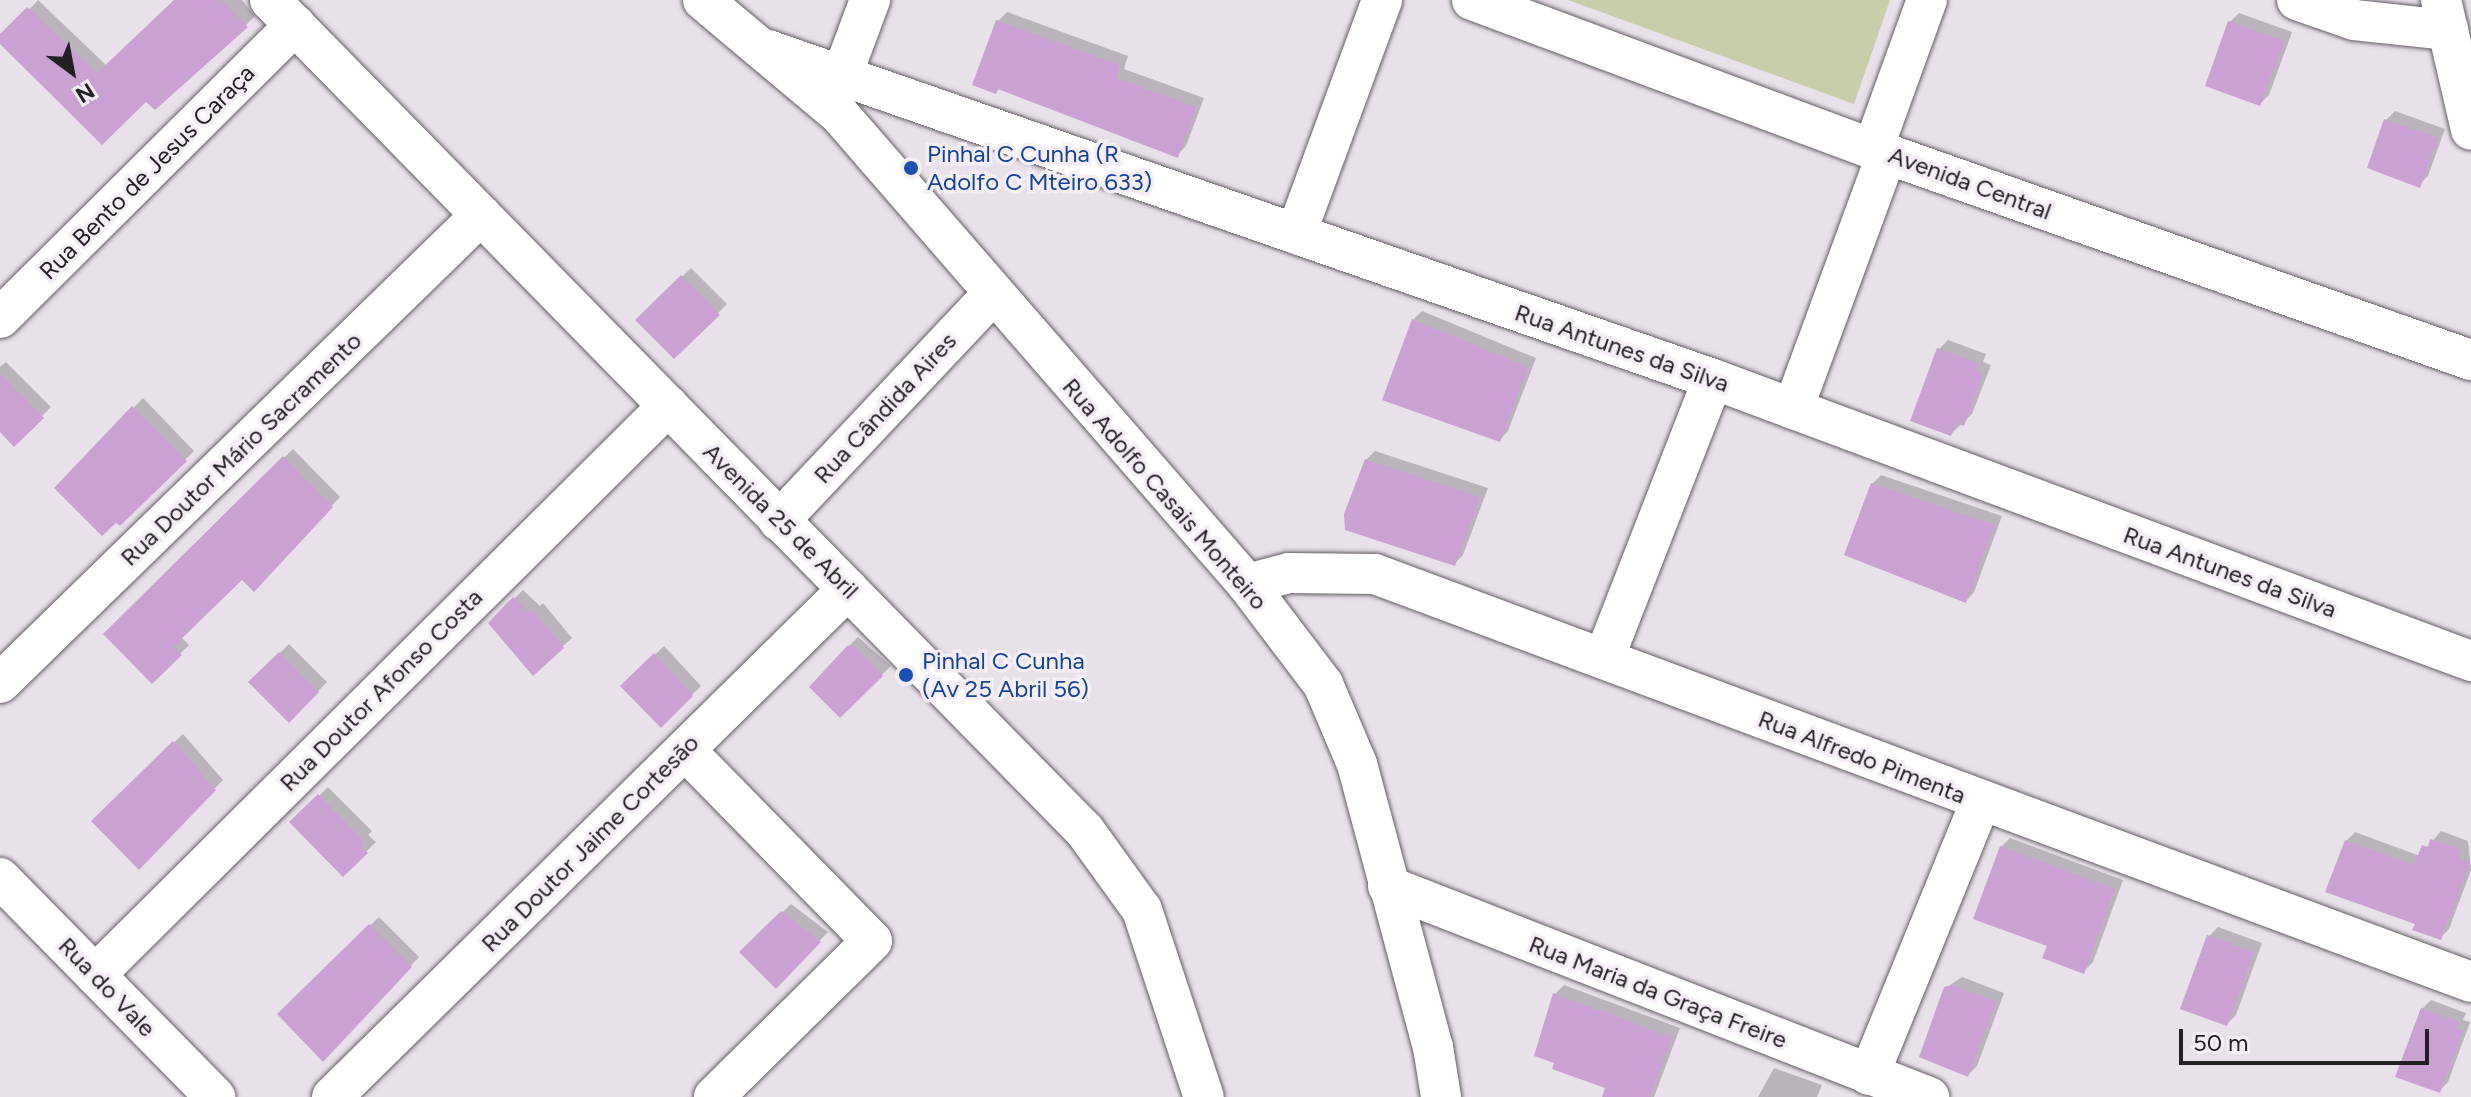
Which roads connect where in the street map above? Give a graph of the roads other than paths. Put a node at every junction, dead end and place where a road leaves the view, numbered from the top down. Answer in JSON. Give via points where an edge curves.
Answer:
{"nodes":[{"id":1,"x":703,"y":0,"type":"edge"},
{"id":2,"x":870,"y":0,"type":"edge"},
{"id":3,"x":1382,"y":0,"type":"edge"},
{"id":4,"x":1472,"y":0,"type":"edge"},
{"id":5,"x":1927,"y":0,"type":"edge"},
{"id":6,"x":2297,"y":0,"type":"edge"},
{"id":7,"x":283,"y":12,"type":"edge"},
{"id":8,"x":2444,"y":15,"type":"edge"},
{"id":9,"x":768,"y":50,"type":"junction"},
{"id":10,"x":842,"y":75,"type":"junction"},
{"id":11,"x":2471,"y":130,"type":"edge"},
{"id":12,"x":1880,"y":151,"type":"junction"},
{"id":13,"x":481,"y":215,"type":"junction"},
{"id":14,"x":1296,"y":234,"type":"junction"},
{"id":15,"x":991,"y":296,"type":"junction"},
{"id":16,"x":0,"y":318,"type":"edge"},
{"id":17,"x":2471,"y":360,"type":"edge"},
{"id":18,"x":1713,"y":379,"type":"junction"},
{"id":19,"x":668,"y":406,"type":"junction"},
{"id":20,"x":1793,"y":409,"type":"junction"},
{"id":21,"x":779,"y":521,"type":"junction"},
{"id":22,"x":1247,"y":584,"type":"junction"},
{"id":23,"x":848,"y":589,"type":"junction"},
{"id":24,"x":1605,"y":656,"type":"junction"},
{"id":25,"x":2471,"y":661,"type":"edge"},
{"id":26,"x":0,"y":683,"type":"edge"},
{"id":27,"x":685,"y":750,"type":"junction"},
{"id":28,"x":1980,"y":803,"type":"junction"},
{"id":29,"x":0,"y":878,"type":"edge"},
{"id":30,"x":1388,"y":886,"type":"junction"},
{"id":31,"x":95,"y":975,"type":"junction"},
{"id":32,"x":2471,"y":982,"type":"edge"},
{"id":33,"x":1869,"y":1075,"type":"junction"},
{"id":34,"x":215,"y":1097,"type":"edge"},
{"id":35,"x":332,"y":1097,"type":"edge"},
{"id":36,"x":714,"y":1097,"type":"edge"},
{"id":37,"x":1204,"y":1097,"type":"edge"},
{"id":38,"x":1441,"y":1097,"type":"edge"},
{"id":39,"x":1929,"y":1097,"type":"edge"}],
"edges":[{"from":1,"to":9,"type":"street","name":"Rua Adolfo Casais Monteiro"},
{"from":2,"to":10,"type":"street"},
{"from":3,"to":14,"type":"street"},
{"from":4,"to":12,"type":"street","name":"Avenida Central"},
{"from":5,"to":12,"type":"street"},
{"from":6,"to":8,"type":"street","via":[[2354,20]]},
{"from":7,"to":13,"type":"street","name":"Avenida 25 de Abril"},
{"from":7,"to":16,"type":"street","name":"Rua Bento de Jesus Caraça"},
{"from":8,"to":11,"type":"street"},
{"from":9,"to":10,"type":"street","name":"Rua Antunes da Silva"},
{"from":9,"to":15,"type":"street","name":"Rua Adolfo Casais Monteiro","via":[[839,114]]},
{"from":10,"to":14,"type":"street","name":"Rua Antunes da Silva"},
{"from":12,"to":17,"type":"street","name":"Avenida Central"},
{"from":12,"to":20,"type":"street"},
{"from":13,"to":19,"type":"street","name":"Avenida 25 de Abril"},
{"from":13,"to":26,"type":"street","name":"Rua Doutor Mário Sacramento"},
{"from":14,"to":18,"type":"street","name":"Rua Antunes da Silva"},
{"from":15,"to":21,"type":"street","name":"Rua Cândida Aires"},
{"from":15,"to":22,"type":"street","name":"Rua Adolfo Casais Monteiro"},
{"from":18,"to":20,"type":"street","name":"Rua Antunes da Silva"},
{"from":18,"to":24,"type":"street"},
{"from":19,"to":21,"type":"street","name":"Avenida 25 de Abril"},
{"from":19,"to":31,"type":"street","name":"Rua Doutor Afonso Costa"},
{"from":20,"to":25,"type":"street","name":"Rua Antunes da Silva"},
{"from":21,"to":23,"type":"street","name":"Avenida 25 de Abril"},
{"from":22,"to":24,"type":"street","name":"Rua Alfredo Pimenta","via":[[1289,573],[1375,574]]},
{"from":22,"to":30,"type":"street","name":"Rua Adolfo Casais Monteiro","via":[[1323,684],[1338,716],[1357,764]]},
{"from":23,"to":27,"type":"street","name":"Rua Doutor Jaime Cortesão"},
{"from":23,"to":37,"type":"street","name":"Avenida 25 de Abril","via":[[1085,831],[1142,910]]},
{"from":24,"to":28,"type":"street","name":"Rua Alfredo Pimenta"},
{"from":27,"to":35,"type":"street","name":"Rua Doutor Jaime Cortesão"},
{"from":27,"to":36,"type":"street","via":[[872,941]]},
{"from":28,"to":32,"type":"street","name":"Rua Alfredo Pimenta"},
{"from":28,"to":33,"type":"street"},
{"from":29,"to":31,"type":"street","name":"Rua do Vale"},
{"from":30,"to":33,"type":"street","name":"Rua Maria da Graça Freire"},
{"from":30,"to":38,"type":"street","name":"Rua Adolfo Casais Monteiro","via":[[1433,1047]]},
{"from":31,"to":34,"type":"street","name":"Rua do Vale"},
{"from":33,"to":39,"type":"street","name":"Rua Maria da Graça Freire"}]}
